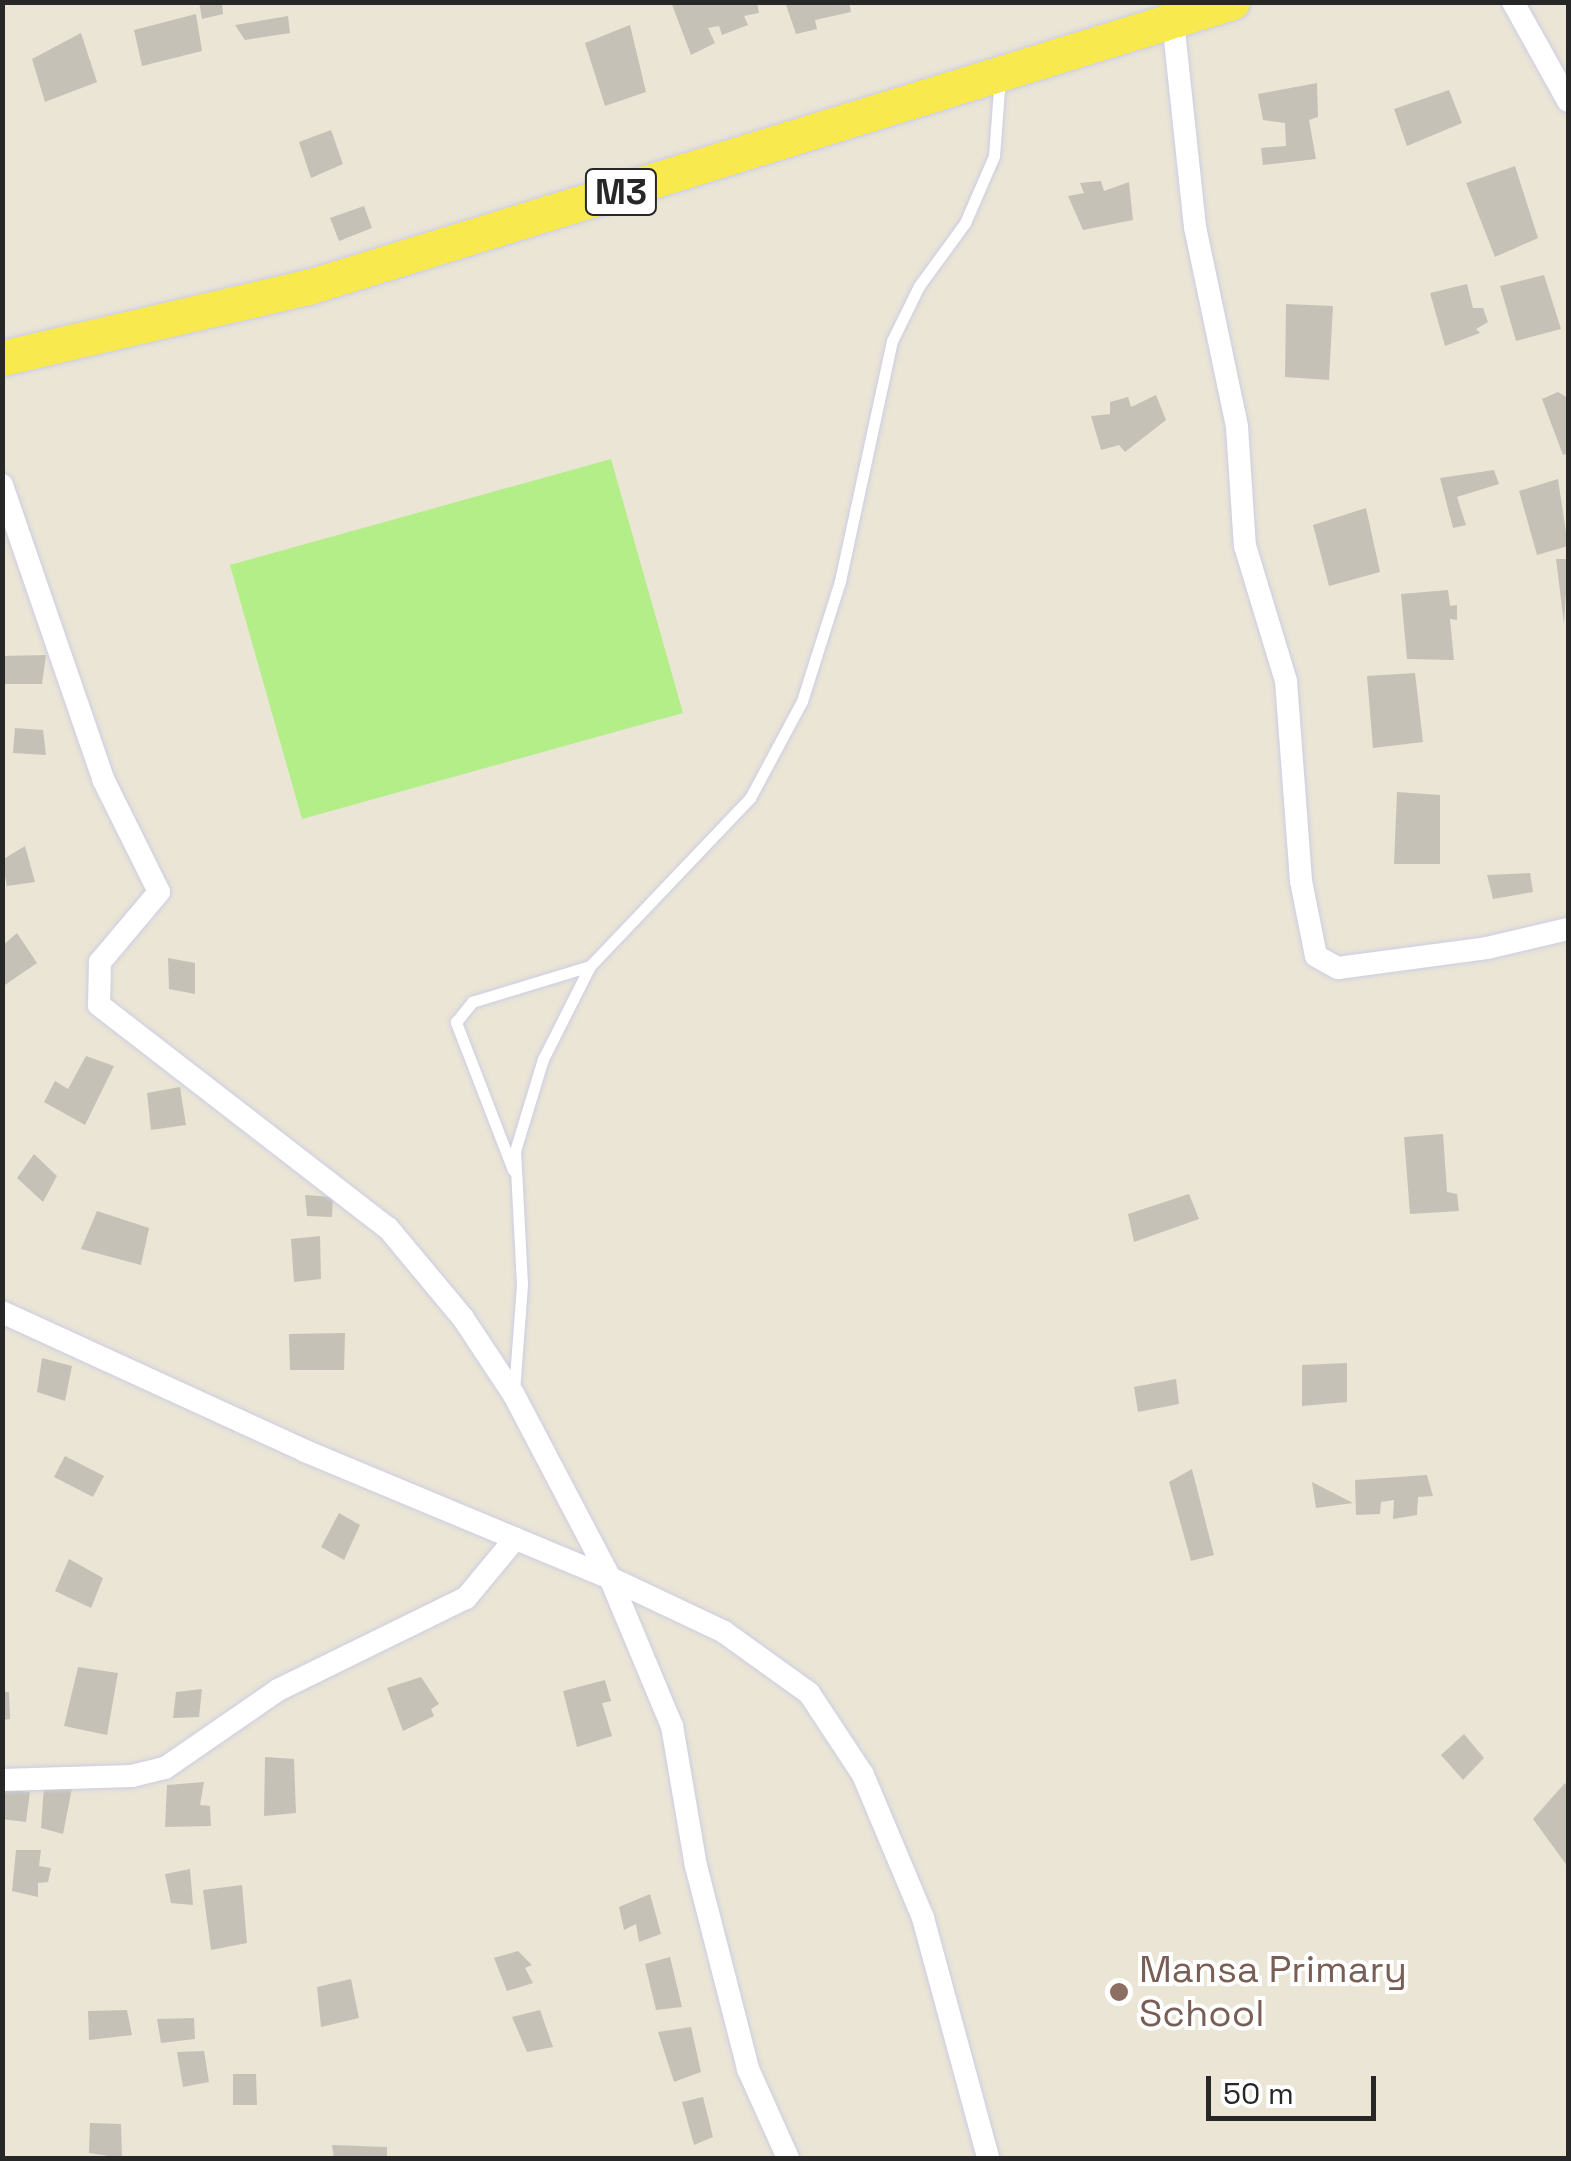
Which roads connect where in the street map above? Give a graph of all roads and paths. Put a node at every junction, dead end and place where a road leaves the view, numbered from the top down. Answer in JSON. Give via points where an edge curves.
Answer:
{"nodes":[{"id":1,"x":1232,"y":2,"type":"edge"},
{"id":2,"x":1513,"y":2,"type":"edge"},
{"id":3,"x":1173,"y":21,"type":"junction"},
{"id":4,"x":1000,"y":74,"type":"junction"},
{"id":5,"x":1568,"y":100,"type":"edge"},
{"id":6,"x":2,"y":358,"type":"edge"},
{"id":7,"x":2,"y":485,"type":"edge"},
{"id":8,"x":1568,"y":930,"type":"edge"},
{"id":9,"x":590,"y":966,"type":"junction"},
{"id":10,"x":514,"y":1174,"type":"junction"},
{"id":11,"x":2,"y":1312,"type":"edge"},
{"id":12,"x":514,"y":1396,"type":"junction"},
{"id":13,"x":515,"y":1539,"type":"junction"},
{"id":14,"x":610,"y":1578,"type":"junction"},
{"id":15,"x":2,"y":1780,"type":"edge"},
{"id":16,"x":788,"y":2158,"type":"edge"},
{"id":17,"x":988,"y":2158,"type":"edge"}],
"edges":[{"from":1,"to":3,"type":"main road","number":"M3"},
{"from":2,"to":5,"type":"street"},
{"from":3,"to":4,"type":"main road","number":"M3"},
{"from":3,"to":8,"type":"street","via":[[1195,227],[1237,427],[1245,546],[1286,681],[1301,881],[1316,956],[1338,968]]},
{"from":4,"to":6,"type":"main road","number":"M3","via":[[308,287]]},
{"from":4,"to":9,"type":"lane","via":[[994,156],[966,223],[919,286],[892,341],[840,580],[802,701],[750,798]]},
{"from":7,"to":12,"type":"street","via":[[103,780],[159,892],[100,962],[99,1005],[388,1228],[464,1318]]},
{"from":9,"to":10,"type":"lane","via":[[543,1060],[514,1151]]},
{"from":9,"to":10,"type":"lane","via":[[472,1002],[456,1022]]},
{"from":10,"to":12,"type":"lane","via":[[522,1284]]},
{"from":11,"to":13,"type":"street"},
{"from":12,"to":14,"type":"street"},
{"from":13,"to":14,"type":"street"},
{"from":13,"to":15,"type":"street","via":[[466,1598],[278,1690],[165,1768],[132,1776]]},
{"from":14,"to":16,"type":"street","via":[[672,1726],[696,1866],[748,2069]]},
{"from":14,"to":17,"type":"street","via":[[738,1642],[809,1693],[842,1742],[863,1775],[922,1918]]}]}
